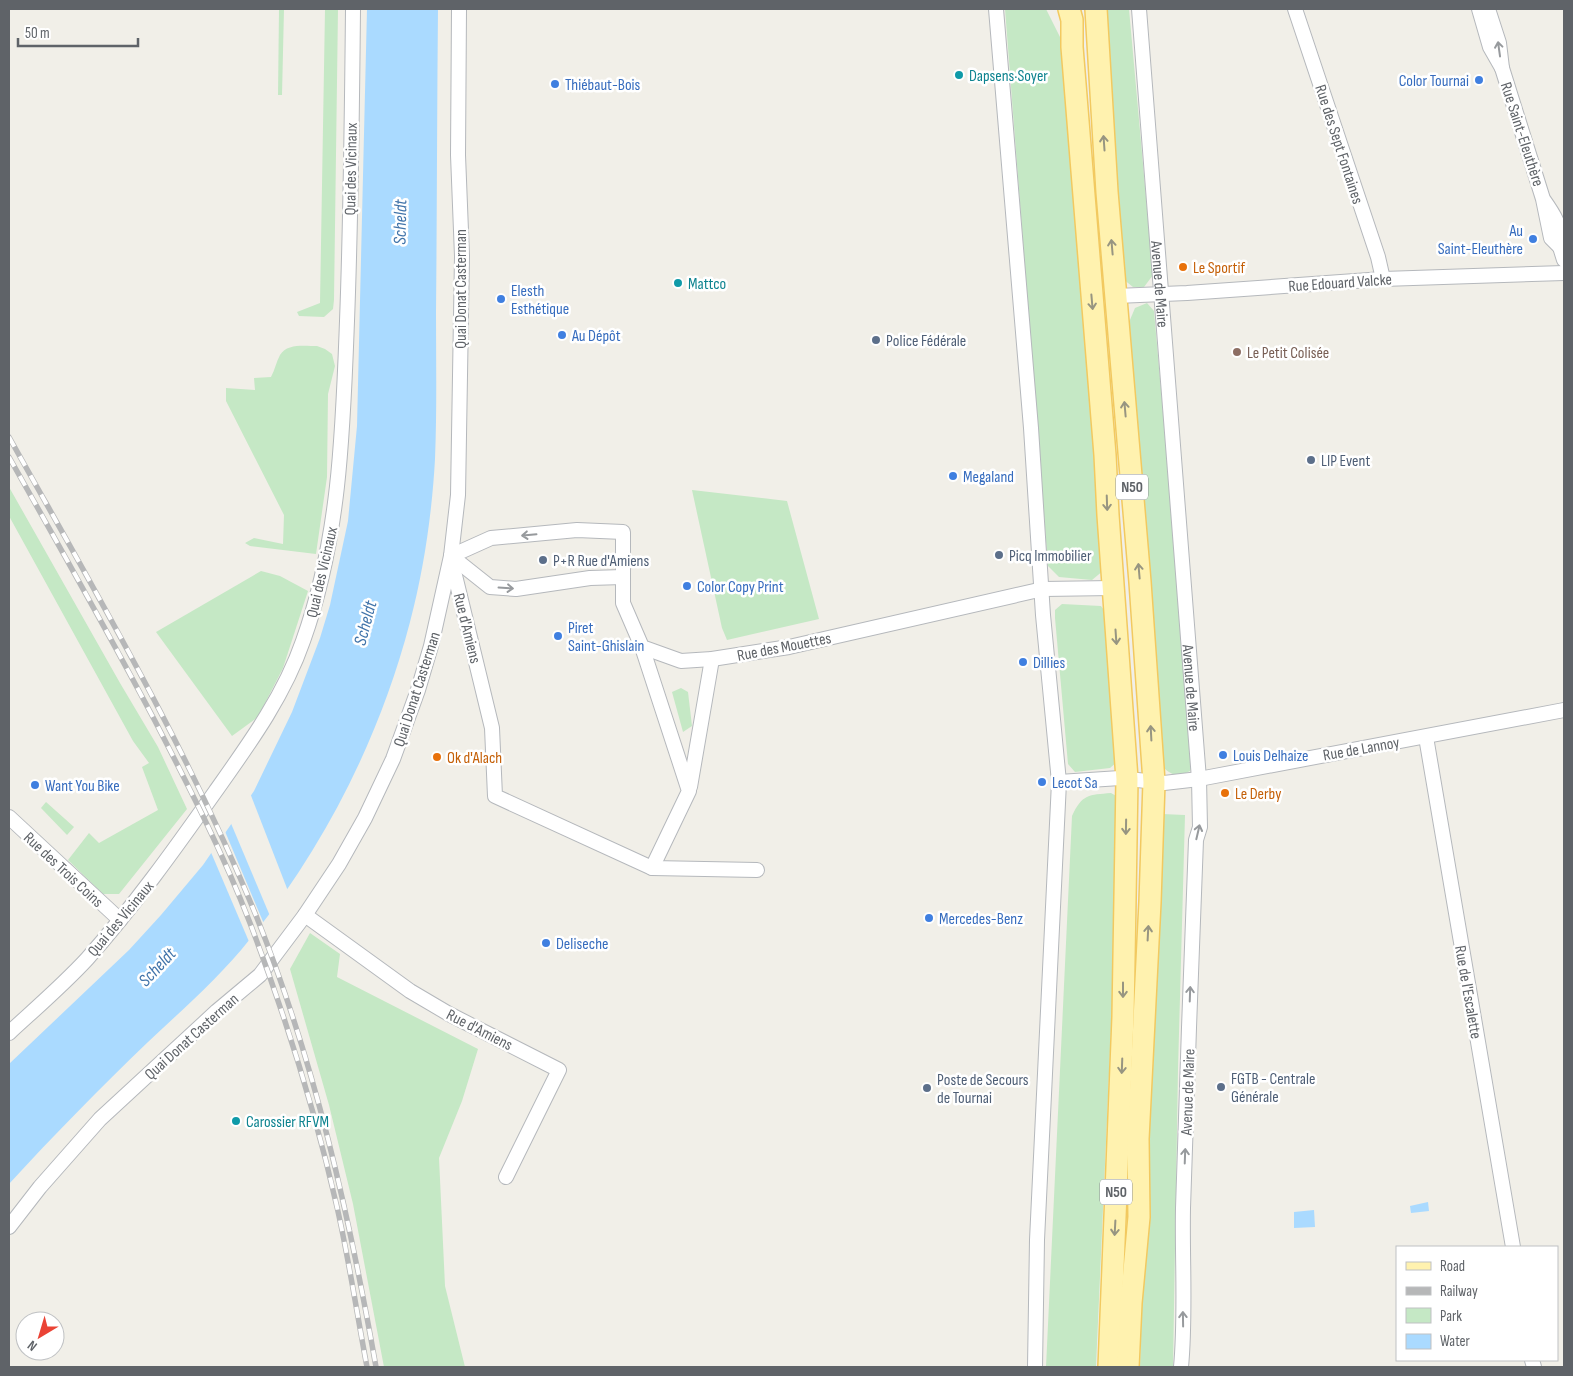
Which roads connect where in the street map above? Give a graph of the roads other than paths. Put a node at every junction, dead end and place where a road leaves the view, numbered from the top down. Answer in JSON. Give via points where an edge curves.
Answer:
{"nodes":[{"id":1,"x":353,"y":9,"type":"edge"},
{"id":2,"x":459,"y":9,"type":"edge"},
{"id":3,"x":996,"y":9,"type":"edge"},
{"id":4,"x":1055,"y":9,"type":"edge"},
{"id":5,"x":1070,"y":9,"type":"edge"},
{"id":6,"x":1139,"y":9,"type":"edge"},
{"id":7,"x":1296,"y":9,"type":"edge"},
{"id":8,"x":1479,"y":9,"type":"edge"},
{"id":9,"x":1488,"y":9,"type":"edge"},
{"id":10,"x":1097,"y":10,"type":"edge"},
{"id":11,"x":1072,"y":47,"type":"junction"},
{"id":12,"x":1502,"y":68,"type":"junction"},
{"id":13,"x":1562,"y":254,"type":"edge"},
{"id":14,"x":1564,"y":273,"type":"edge"},
{"id":15,"x":1383,"y":279,"type":"junction"},
{"id":16,"x":1162,"y":294,"type":"junction"},
{"id":17,"x":1116,"y":296,"type":"junction"},
{"id":18,"x":451,"y":556,"type":"junction"},
{"id":19,"x":623,"y":577,"type":"junction"},
{"id":20,"x":1113,"y":588,"type":"junction"},
{"id":21,"x":1043,"y":589,"type":"junction"},
{"id":22,"x":642,"y":647,"type":"junction"},
{"id":23,"x":712,"y":659,"type":"junction"},
{"id":24,"x":1564,"y":710,"type":"edge"},
{"id":25,"x":1426,"y":736,"type":"junction"},
{"id":26,"x":1127,"y":779,"type":"junction"},
{"id":27,"x":1199,"y":779,"type":"junction"},
{"id":28,"x":1059,"y":782,"type":"junction"},
{"id":29,"x":1154,"y":782,"type":"junction"},
{"id":30,"x":690,"y":791,"type":"junction"},
{"id":31,"x":9,"y":817,"type":"edge"},
{"id":32,"x":652,"y":868,"type":"junction"},
{"id":33,"x":756,"y":870,"type":"dead end"},
{"id":34,"x":305,"y":915,"type":"junction"},
{"id":35,"x":120,"y":920,"type":"junction"},
{"id":36,"x":9,"y":1033,"type":"edge"},
{"id":37,"x":506,"y":1177,"type":"dead end"},
{"id":38,"x":9,"y":1227,"type":"edge"},
{"id":39,"x":1513,"y":1246,"type":"edge"},
{"id":40,"x":1035,"y":1367,"type":"edge"},
{"id":41,"x":1109,"y":1367,"type":"edge"},
{"id":42,"x":1128,"y":1367,"type":"edge"},
{"id":43,"x":1181,"y":1367,"type":"edge"}],
"edges":[{"from":1,"to":35,"type":"street","name":"Quai des Vicinaux","via":[[344,405],[340,466],[323,575],[302,643],[281,693],[252,740],[155,877]]},
{"from":2,"to":18,"type":"street","name":"Quai Donat Casterman","via":[[458,155],[462,256],[458,485]]},
{"from":3,"to":21,"type":"street"},
{"from":4,"to":11,"type":"main road"},
{"from":5,"to":11,"type":"main road","number":"N50"},
{"from":6,"to":16,"type":"street","name":"Avenue de Maire"},
{"from":7,"to":15,"type":"street","name":"Rue des Sept Fontaines"},
{"from":8,"to":12,"type":"street","name":"Rue Saint-Eleuthère","via":[[1490,47]]},
{"from":12,"to":9,"type":"street","name":"Rue Saint-Eleuthère","one_way":true,"via":[[1499,43]]},
{"from":17,"to":10,"type":"main road","number":"N50","one_way":true},
{"from":11,"to":20,"type":"main road","number":"N50","one_way":true},
{"from":12,"to":13,"type":"street","name":"Rue Saint-Eleuthère","via":[[1544,199],[1551,238]]},
{"from":14,"to":15,"type":"street","name":"Rue Edouard Valcke"},
{"from":15,"to":16,"type":"street","name":"Rue Edouard Valcke"},
{"from":16,"to":17,"type":"street","name":"Rue Edouard Valcke"},
{"from":16,"to":27,"type":"street","name":"Avenue de Maire"},
{"from":29,"to":17,"type":"main road","number":"N50","one_way":true},
{"from":18,"to":19,"type":"street","name":"Rue d'Amiens","one_way":true,"via":[[490,587],[516,589],[590,578]]},
{"from":19,"to":18,"type":"street","one_way":true,"via":[[622,532],[577,530],[491,538]]},
{"from":18,"to":32,"type":"street","name":"Rue d'Amiens","via":[[492,728],[495,796]]},
{"from":18,"to":34,"type":"street","name":"Quai Donat Casterman","via":[[418,690],[393,759],[365,818]]},
{"from":19,"to":22,"type":"street","via":[[624,603]]},
{"from":20,"to":21,"type":"street"},
{"from":20,"to":26,"type":"main road","number":"N50","one_way":true},
{"from":21,"to":23,"type":"street","name":"Rue des Mouettes","via":[[789,647]]},
{"from":21,"to":28,"type":"street"},
{"from":22,"to":23,"type":"street","name":"Rue des Mouettes","via":[[681,661]]},
{"from":22,"to":30,"type":"street"},
{"from":23,"to":30,"type":"street"},
{"from":24,"to":25,"type":"street","name":"Rue de Lannoy"},
{"from":25,"to":27,"type":"street","name":"Rue de Lannoy"},
{"from":25,"to":39,"type":"street","name":"Rue de l'Escalette"},
{"from":26,"to":28,"type":"street","name":"Rue de Lannoy"},
{"from":26,"to":29,"type":"street","name":"Rue de Lannoy"},
{"from":26,"to":41,"type":"main road","number":"N50","one_way":true,"via":[[1123,1017]]},
{"from":27,"to":29,"type":"street","name":"Rue de Lannoy"},
{"from":43,"to":27,"type":"street","name":"Avenue de Maire","one_way":true,"via":[[1188,1033],[1196,840],[1200,827]]},
{"from":28,"to":40,"type":"street","via":[[1037,1230]]},
{"from":42,"to":29,"type":"main road","number":"N50","one_way":true,"via":[[1139,1217],[1138,1139]]},
{"from":30,"to":32,"type":"street"},
{"from":31,"to":35,"type":"street","name":"Rue des Trois Coins"},
{"from":32,"to":33,"type":"street","name":"Rue d'Amiens"},
{"from":34,"to":37,"type":"street","name":"Rue d'Amiens","via":[[410,991],[559,1070]]},
{"from":34,"to":38,"type":"street","name":"Quai Donat Casterman","via":[[260,974],[100,1119]]},
{"from":35,"to":36,"type":"street","name":"Quai des Vicinaux","via":[[85,962]]}]}
